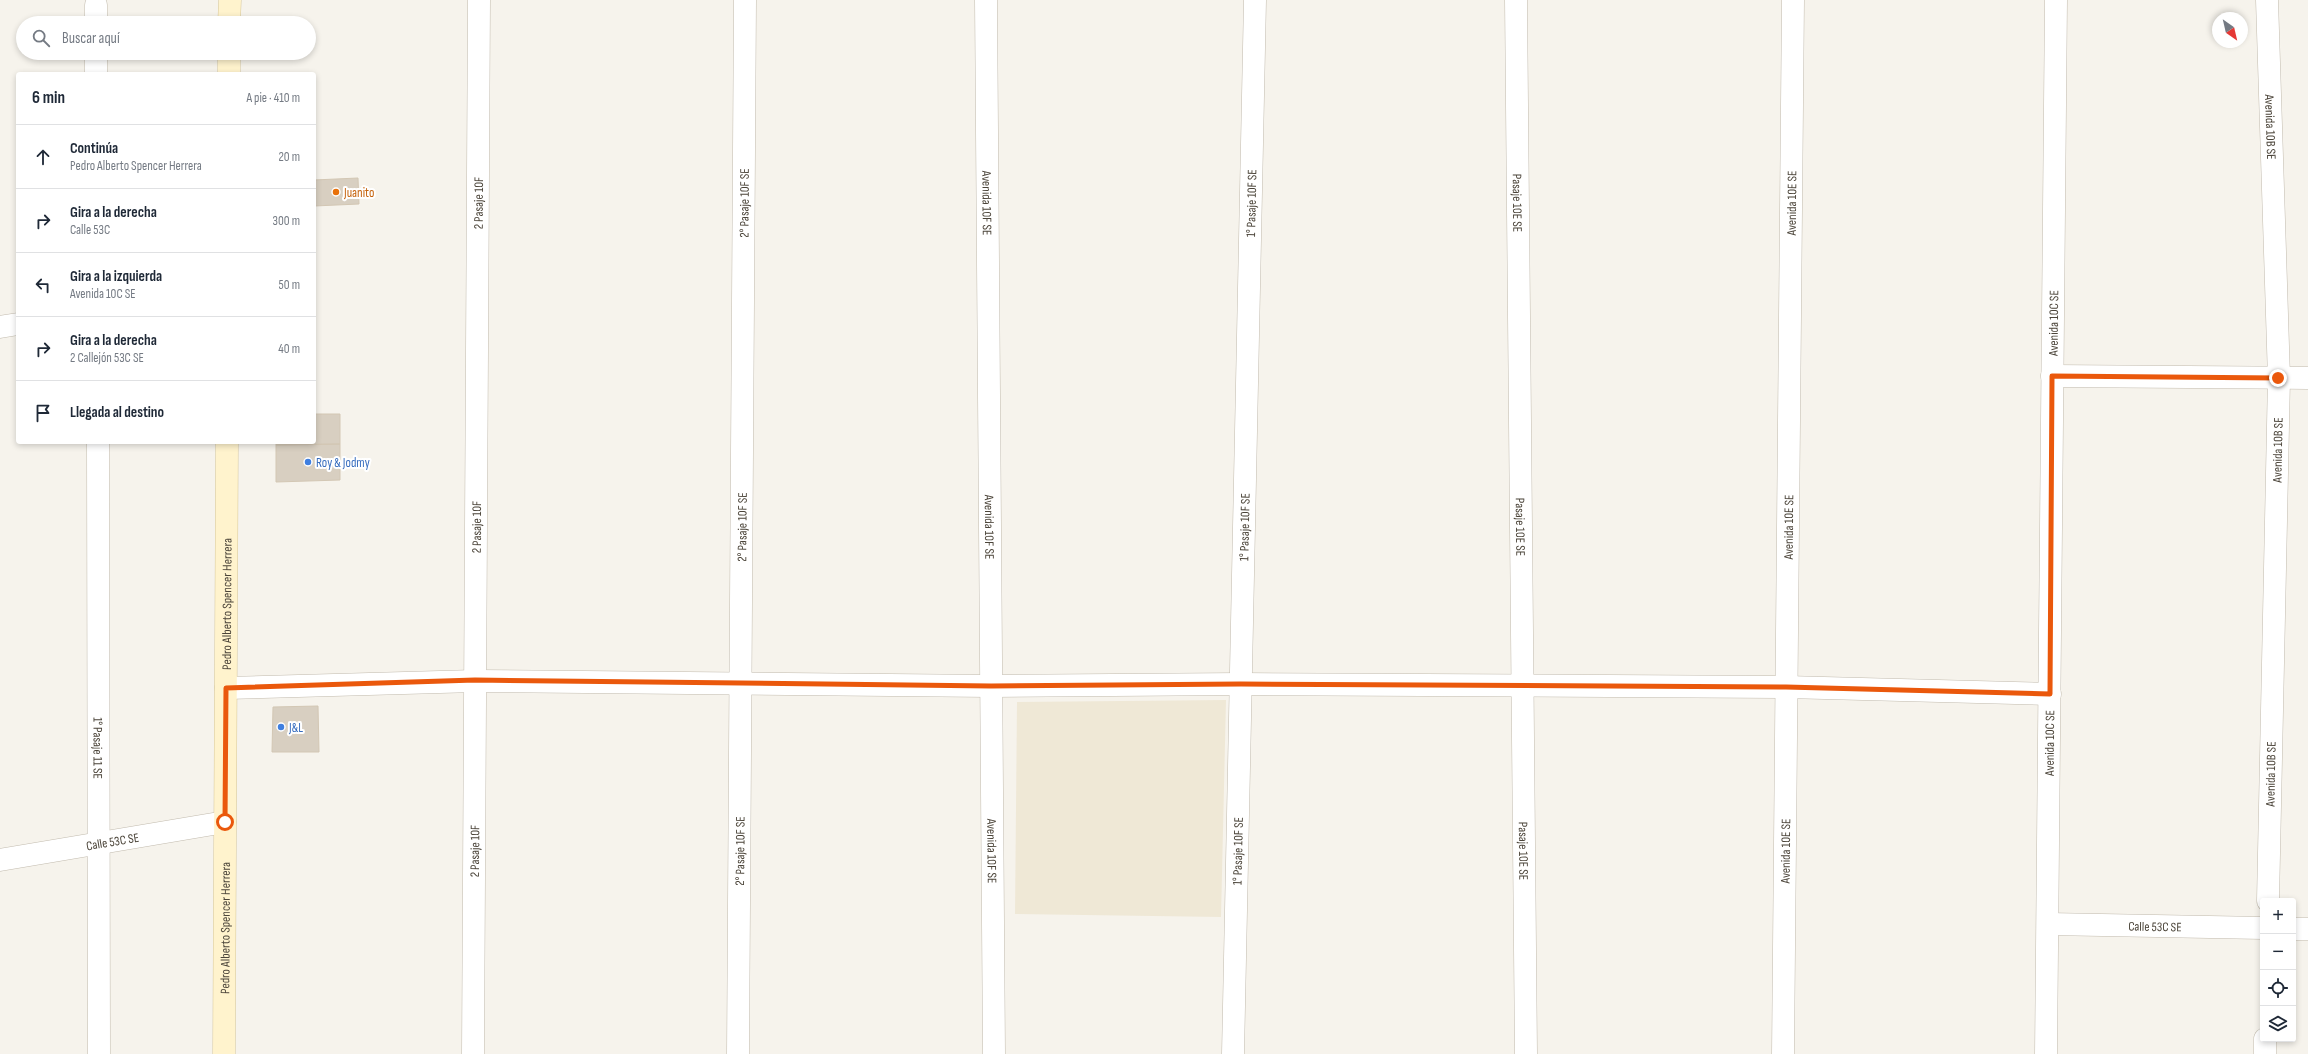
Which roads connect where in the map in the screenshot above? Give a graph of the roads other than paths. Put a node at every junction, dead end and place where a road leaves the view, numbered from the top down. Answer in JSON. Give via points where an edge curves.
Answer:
{"nodes":[{"id":1,"x":230,"y":0,"type":"edge"},
{"id":2,"x":479,"y":0,"type":"edge"},
{"id":3,"x":745,"y":0,"type":"edge"},
{"id":4,"x":986,"y":0,"type":"edge"},
{"id":5,"x":1255,"y":0,"type":"edge"},
{"id":6,"x":1516,"y":0,"type":"edge"},
{"id":7,"x":1793,"y":0,"type":"edge"},
{"id":8,"x":2056,"y":0,"type":"edge"},
{"id":9,"x":2267,"y":0,"type":"edge"},
{"id":10,"x":229,"y":16,"type":"edge"},
{"id":11,"x":96,"y":60,"type":"edge"},
{"id":12,"x":229,"y":60,"type":"edge"},
{"id":13,"x":96,"y":72,"type":"edge"},
{"id":14,"x":229,"y":72,"type":"edge"},
{"id":15,"x":16,"y":324,"type":"edge"},
{"id":16,"x":0,"y":327,"type":"edge"},
{"id":17,"x":2052,"y":376,"type":"junction"},
{"id":18,"x":2278,"y":378,"type":"junction"},
{"id":19,"x":2308,"y":378,"type":"edge"},
{"id":20,"x":98,"y":444,"type":"edge"},
{"id":21,"x":227,"y":444,"type":"edge"},
{"id":22,"x":475,"y":680,"type":"junction"},
{"id":23,"x":740,"y":682,"type":"junction"},
{"id":24,"x":1241,"y":684,"type":"junction"},
{"id":25,"x":991,"y":686,"type":"junction"},
{"id":26,"x":1522,"y":686,"type":"junction"},
{"id":27,"x":1786,"y":687,"type":"junction"},
{"id":28,"x":226,"y":688,"type":"junction"},
{"id":29,"x":2050,"y":694,"type":"junction"},
{"id":30,"x":225,"y":822,"type":"junction"},
{"id":31,"x":99,"y":842,"type":"junction"},
{"id":32,"x":0,"y":860,"type":"edge"},
{"id":33,"x":2268,"y":898,"type":"edge"},
{"id":34,"x":2048,"y":924,"type":"junction"},
{"id":35,"x":2260,"y":928,"type":"edge"},
{"id":36,"x":2296,"y":929,"type":"edge"},
{"id":37,"x":2308,"y":929,"type":"edge"},
{"id":38,"x":2265,"y":1042,"type":"edge"},
{"id":39,"x":99,"y":1054,"type":"edge"},
{"id":40,"x":224,"y":1054,"type":"edge"},
{"id":41,"x":473,"y":1054,"type":"edge"},
{"id":42,"x":738,"y":1054,"type":"edge"},
{"id":43,"x":994,"y":1054,"type":"edge"},
{"id":44,"x":1233,"y":1054,"type":"edge"},
{"id":45,"x":1526,"y":1054,"type":"edge"},
{"id":46,"x":1783,"y":1054,"type":"edge"},
{"id":47,"x":2046,"y":1054,"type":"edge"},
{"id":48,"x":2265,"y":1054,"type":"edge"}],
"edges":[{"from":1,"to":10,"type":"street"},
{"from":2,"to":22,"type":"street","name":"2 Pasaje 10F"},
{"from":3,"to":23,"type":"street","name":"2° Pasaje 10F SE"},
{"from":4,"to":25,"type":"street","name":"Avenida 10F SE"},
{"from":5,"to":24,"type":"street","name":"1° Pasaje 10F SE"},
{"from":6,"to":26,"type":"street","name":"Pasaje 10E SE"},
{"from":7,"to":27,"type":"street","name":"Avenida 10E SE"},
{"from":8,"to":17,"type":"street","name":"Avenida 10C SE"},
{"from":9,"to":18,"type":"street","name":"Avenida 10B SE"},
{"from":11,"to":13,"type":"street"},
{"from":12,"to":14,"type":"street"},
{"from":15,"to":16,"type":"street"},
{"from":17,"to":18,"type":"street"},
{"from":17,"to":29,"type":"street","name":"Avenida 10C SE"},
{"from":18,"to":19,"type":"street"},
{"from":18,"to":33,"type":"street","name":"Avenida 10B SE"},
{"from":20,"to":31,"type":"street","name":"1° Pasaje 11 SE"},
{"from":21,"to":28,"type":"street","name":"Pedro Alberto Spencer Herrera"},
{"from":22,"to":23,"type":"street"},
{"from":22,"to":28,"type":"street"},
{"from":22,"to":41,"type":"street","name":"2 Pasaje 10F"},
{"from":23,"to":25,"type":"street"},
{"from":23,"to":42,"type":"street","name":"2° Pasaje 10F SE"},
{"from":24,"to":25,"type":"street"},
{"from":24,"to":26,"type":"street"},
{"from":24,"to":44,"type":"street","name":"1° Pasaje 10F SE"},
{"from":25,"to":43,"type":"street","name":"Avenida 10F SE"},
{"from":26,"to":27,"type":"street"},
{"from":26,"to":45,"type":"street","name":"Pasaje 10E SE"},
{"from":27,"to":29,"type":"street"},
{"from":27,"to":46,"type":"street","name":"Avenida 10E SE"},
{"from":28,"to":30,"type":"street","name":"Pedro Alberto Spencer Herrera"},
{"from":29,"to":34,"type":"street","name":"Avenida 10C SE"},
{"from":30,"to":31,"type":"street","name":"Calle 53C SE"},
{"from":30,"to":40,"type":"street","name":"Pedro Alberto Spencer Herrera"},
{"from":31,"to":32,"type":"street","name":"Calle 53C SE"},
{"from":31,"to":39,"type":"street","name":"1° Pasaje 11 SE"},
{"from":34,"to":35,"type":"street","name":"Calle 53C SE"},
{"from":34,"to":47,"type":"street","name":"Avenida 10C SE"},
{"from":36,"to":37,"type":"street"},
{"from":38,"to":48,"type":"street"}]}
